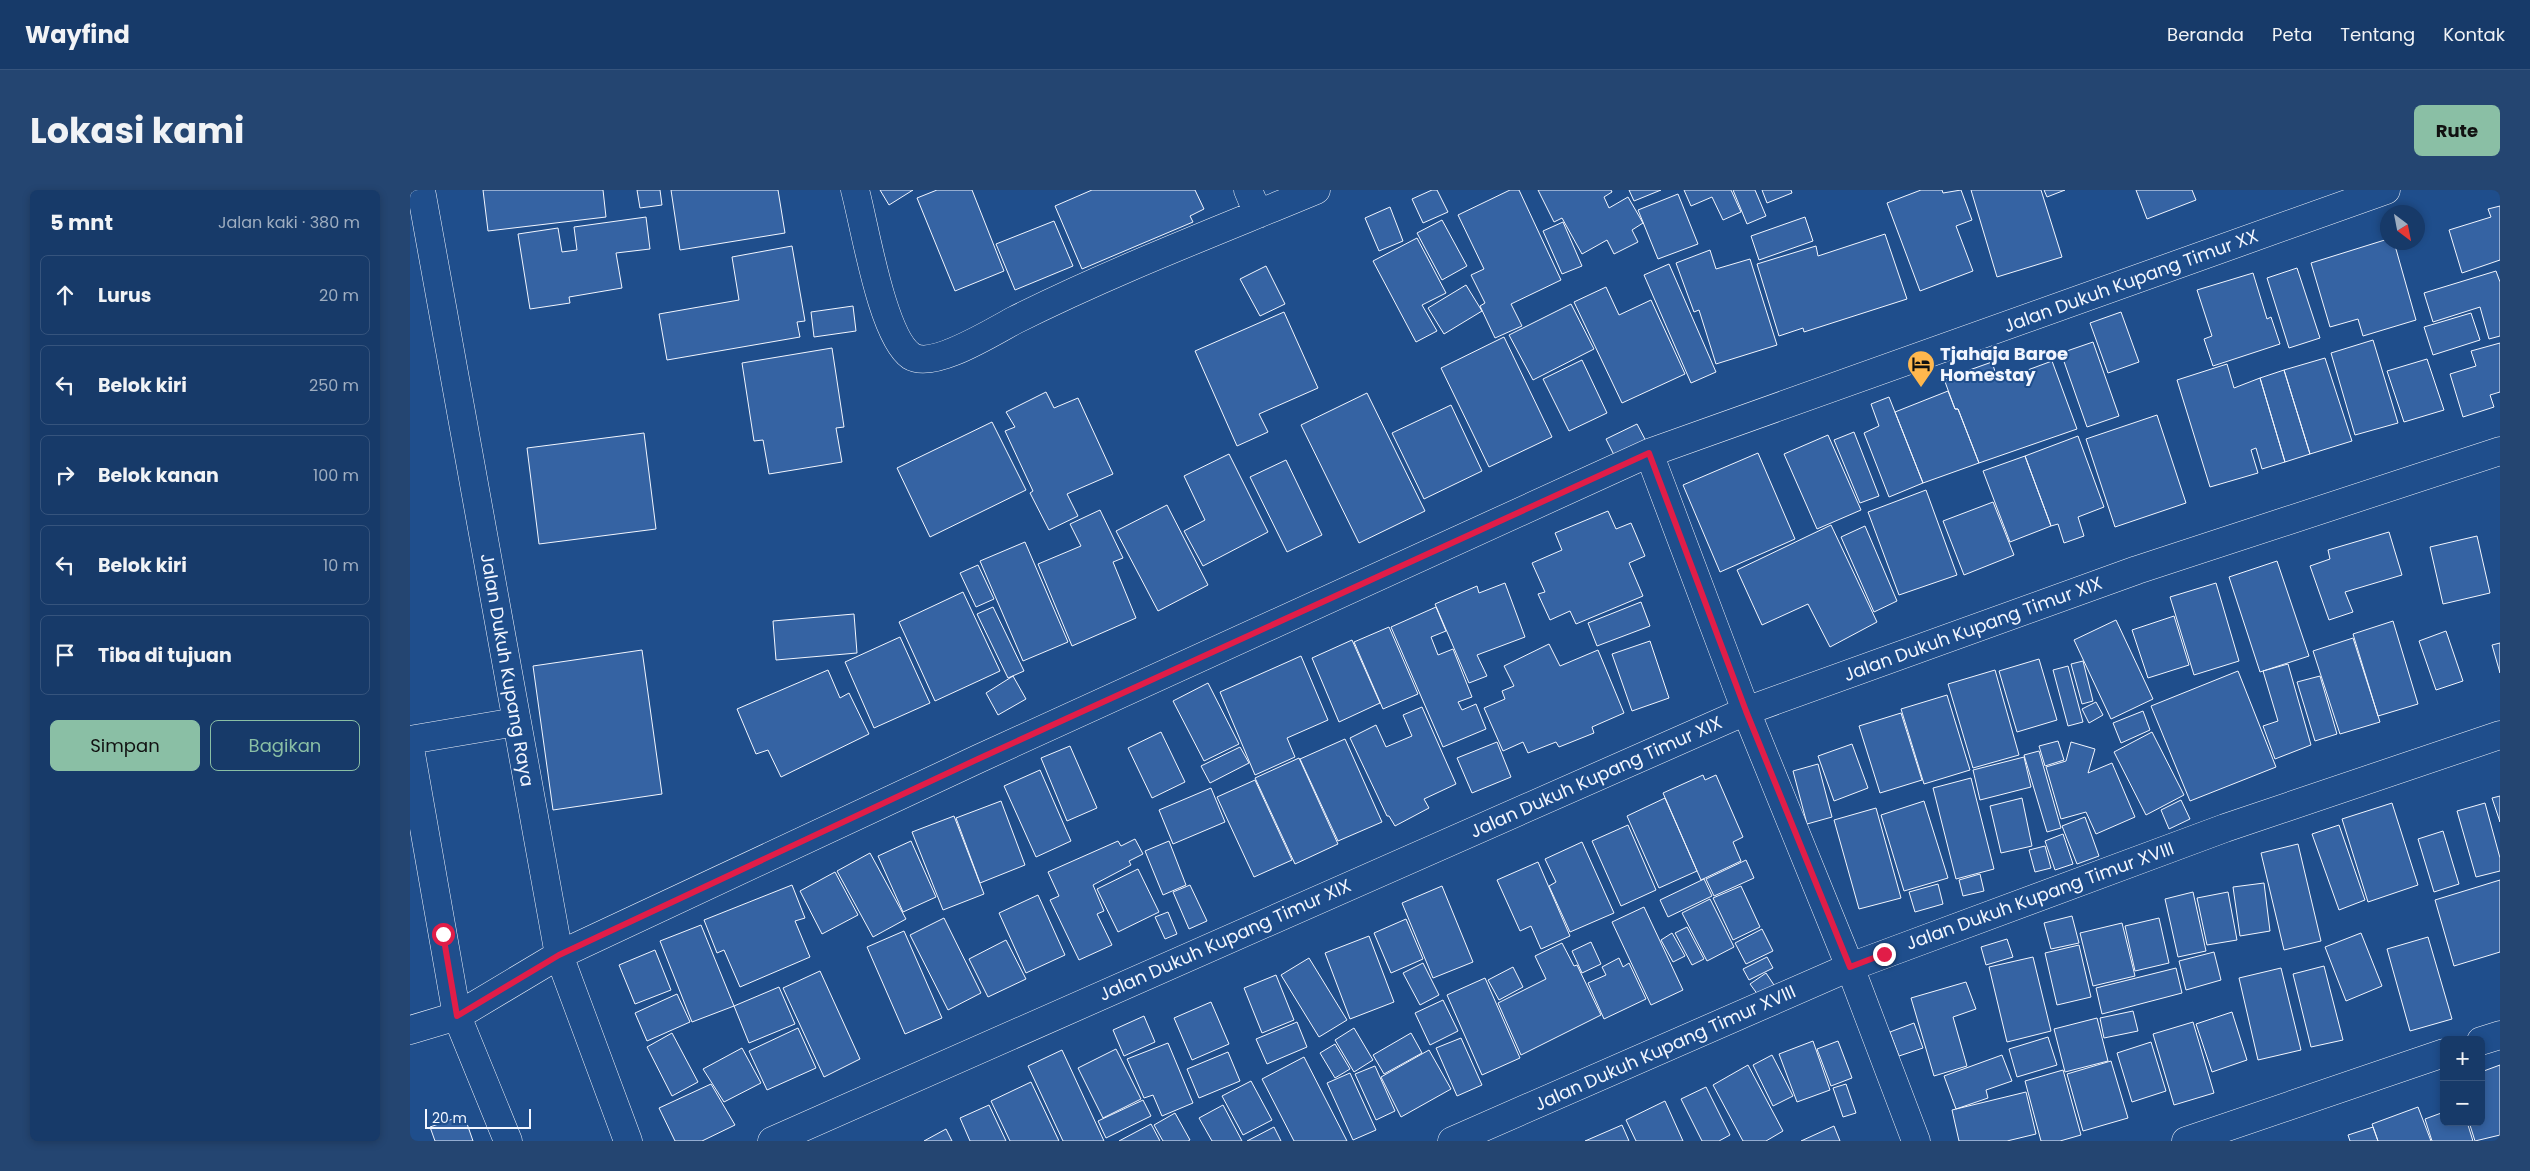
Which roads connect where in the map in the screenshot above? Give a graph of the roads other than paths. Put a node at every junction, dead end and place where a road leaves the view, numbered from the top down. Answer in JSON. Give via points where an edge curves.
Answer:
{"nodes":[{"id":1,"x":421,"y":190,"type":"edge"},
{"id":2,"x":856,"y":190,"type":"edge"},
{"id":3,"x":1316,"y":190,"type":"edge"},
{"id":4,"x":2386,"y":190,"type":"edge"},
{"id":5,"x":1253,"y":202,"type":"edge"},
{"id":6,"x":2500,"y":451,"type":"edge"},
{"id":7,"x":1649,"y":453,"type":"junction"},
{"id":8,"x":1746,"y":711,"type":"junction"},
{"id":9,"x":516,"y":722,"type":"junction"},
{"id":10,"x":2500,"y":735,"type":"edge"},
{"id":11,"x":410,"y":740,"type":"edge"},
{"id":12,"x":410,"y":748,"type":"edge"},
{"id":13,"x":559,"y":955,"type":"junction"},
{"id":14,"x":1850,"y":967,"type":"junction"},
{"id":15,"x":457,"y":1016,"type":"junction"},
{"id":16,"x":410,"y":1030,"type":"edge"},
{"id":17,"x":2500,"y":1035,"type":"edge"},
{"id":18,"x":2485,"y":1040,"type":"edge"},
{"id":19,"x":2440,"y":1054,"type":"edge"},
{"id":20,"x":508,"y":1141,"type":"edge"},
{"id":21,"x":628,"y":1141,"type":"edge"},
{"id":22,"x":772,"y":1141,"type":"edge"},
{"id":23,"x":1452,"y":1141,"type":"edge"},
{"id":24,"x":1916,"y":1141,"type":"edge"},
{"id":25,"x":2186,"y":1141,"type":"edge"}],
"edges":[{"from":1,"to":9,"type":"street","name":"Jalan Dukuh Kupang Raya"},
{"from":2,"to":5,"type":"street","via":[[881,296],[900,346],[913,357],[927,360],[949,354]]},
{"from":3,"to":5,"type":"street"},
{"from":4,"to":7,"type":"street","name":"Jalan Dukuh Kupang Timur XX"},
{"from":6,"to":8,"type":"street","name":"Jalan Dukuh Kupang Timur XIX","via":[[2137,570]]},
{"from":7,"to":8,"type":"street"},
{"from":7,"to":13,"type":"street","name":"Jalan Dukuh Kupang Timur XX","via":[[978,759]]},
{"from":8,"to":14,"type":"street"},
{"from":8,"to":22,"type":"street","name":"Jalan Dukuh Kupang Timur XIX"},
{"from":9,"to":11,"type":"street"},
{"from":9,"to":13,"type":"street","name":"Jalan Dukuh Kupang Raya"},
{"from":10,"to":14,"type":"street","name":"Jalan Dukuh Kupang Timur XVIII","via":[[2226,828]]},
{"from":12,"to":15,"type":"street"},
{"from":13,"to":15,"type":"street","name":"Jalan Dukuh Kupang Timur XX"},
{"from":13,"to":21,"type":"street","name":"Jalan Dukuh Kupang Raya"},
{"from":14,"to":23,"type":"street","name":"Jalan Dukuh Kupang Timur XVIII"},
{"from":14,"to":24,"type":"street"},
{"from":15,"to":16,"type":"street","name":"Jalan Dukuh Kupang Timur XX"},
{"from":15,"to":20,"type":"street"},
{"from":17,"to":18,"type":"street"},
{"from":19,"to":25,"type":"street"}]}
